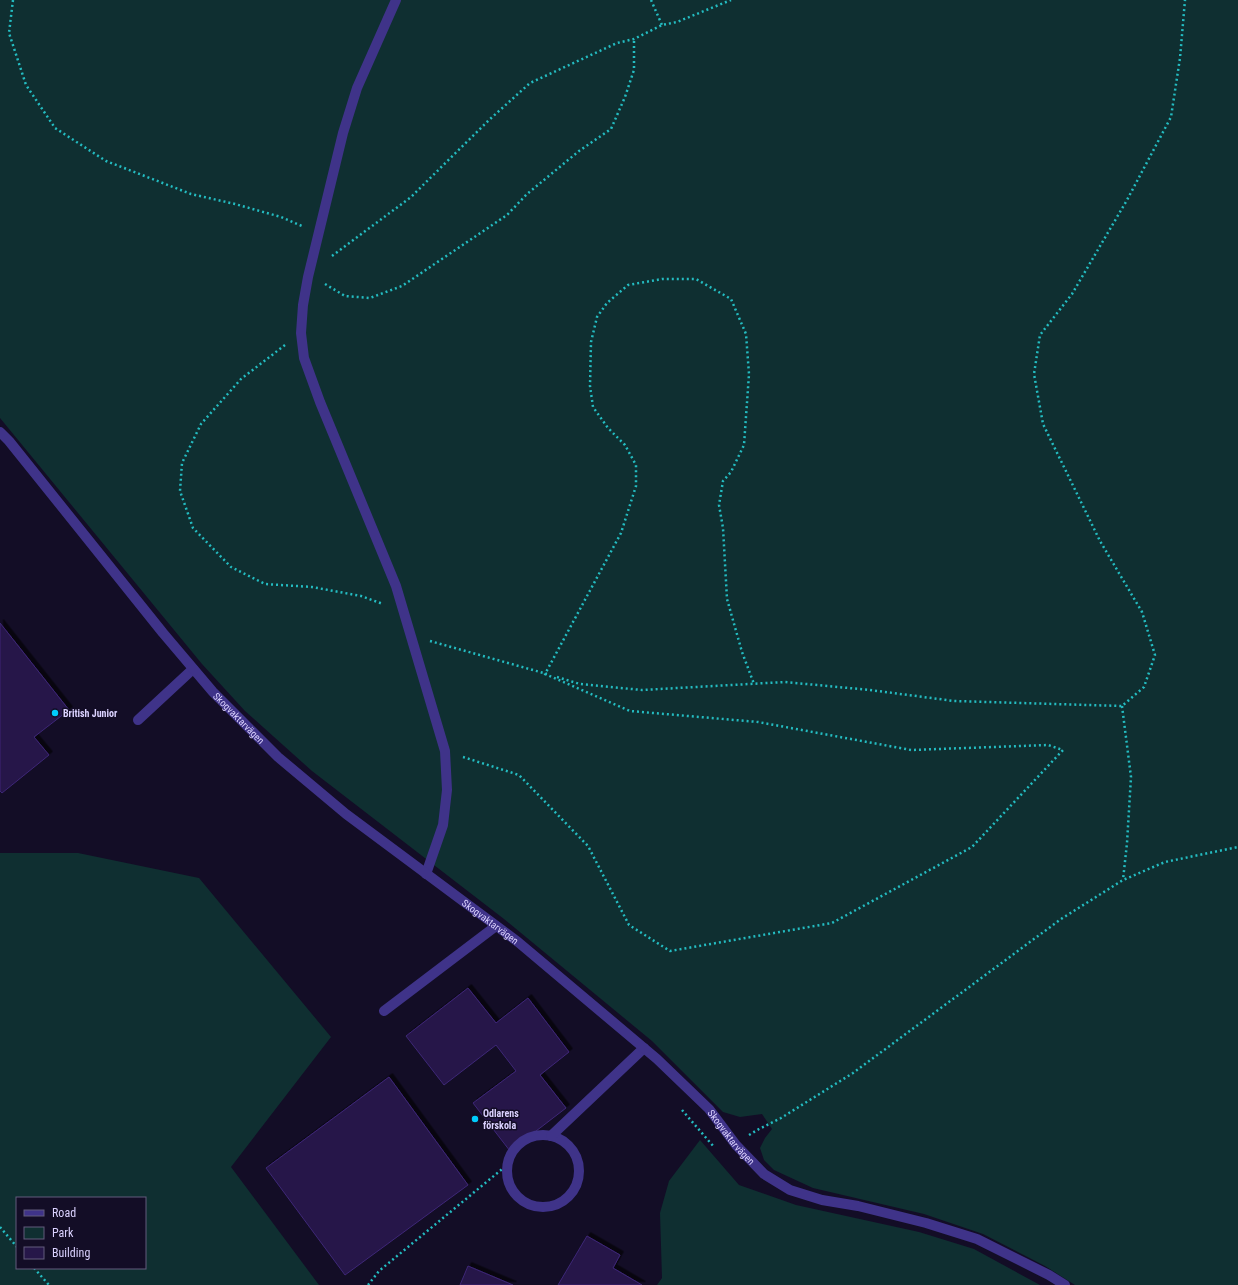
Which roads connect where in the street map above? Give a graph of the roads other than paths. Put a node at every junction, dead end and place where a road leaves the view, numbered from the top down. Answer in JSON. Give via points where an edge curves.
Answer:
{"nodes":[{"id":1,"x":396,"y":0,"type":"edge"},
{"id":2,"x":0,"y":432,"type":"edge"},
{"id":3,"x":193,"y":669,"type":"junction"},
{"id":4,"x":138,"y":720,"type":"dead end"},
{"id":5,"x":426,"y":874,"type":"junction"},
{"id":6,"x":496,"y":926,"type":"junction"},
{"id":7,"x":384,"y":1011,"type":"dead end"},
{"id":8,"x":644,"y":1048,"type":"junction"},
{"id":9,"x":551,"y":1136,"type":"junction"},
{"id":10,"x":1065,"y":1285,"type":"edge"}],
"edges":[{"from":1,"to":5,"type":"street","via":[[357,88],[343,133],[308,274],[301,333],[304,358],[396,586],[445,751],[447,790],[443,825]]},
{"from":2,"to":3,"type":"street","name":"Skogvaktarvägen"},
{"from":3,"to":4,"type":"street"},
{"from":3,"to":5,"type":"street","name":"Skogvaktarvägen","via":[[278,757],[346,814]]},
{"from":5,"to":6,"type":"street","name":"Skogvaktarvägen"},
{"from":6,"to":7,"type":"street"},
{"from":6,"to":8,"type":"street","name":"Skogvaktarvägen"},
{"from":8,"to":9,"type":"street"},
{"from":8,"to":10,"type":"street","name":"Skogvaktarvägen","via":[[709,1109],[736,1145],[764,1174],[790,1190],[977,1238]]},
{"from":9,"to":9,"type":"street","via":[[539,1136],[518,1145],[507,1165],[507,1177],[519,1199],[542,1208],[565,1201],[578,1181],[579,1168],[576,1157],[561,1140]]}]}
